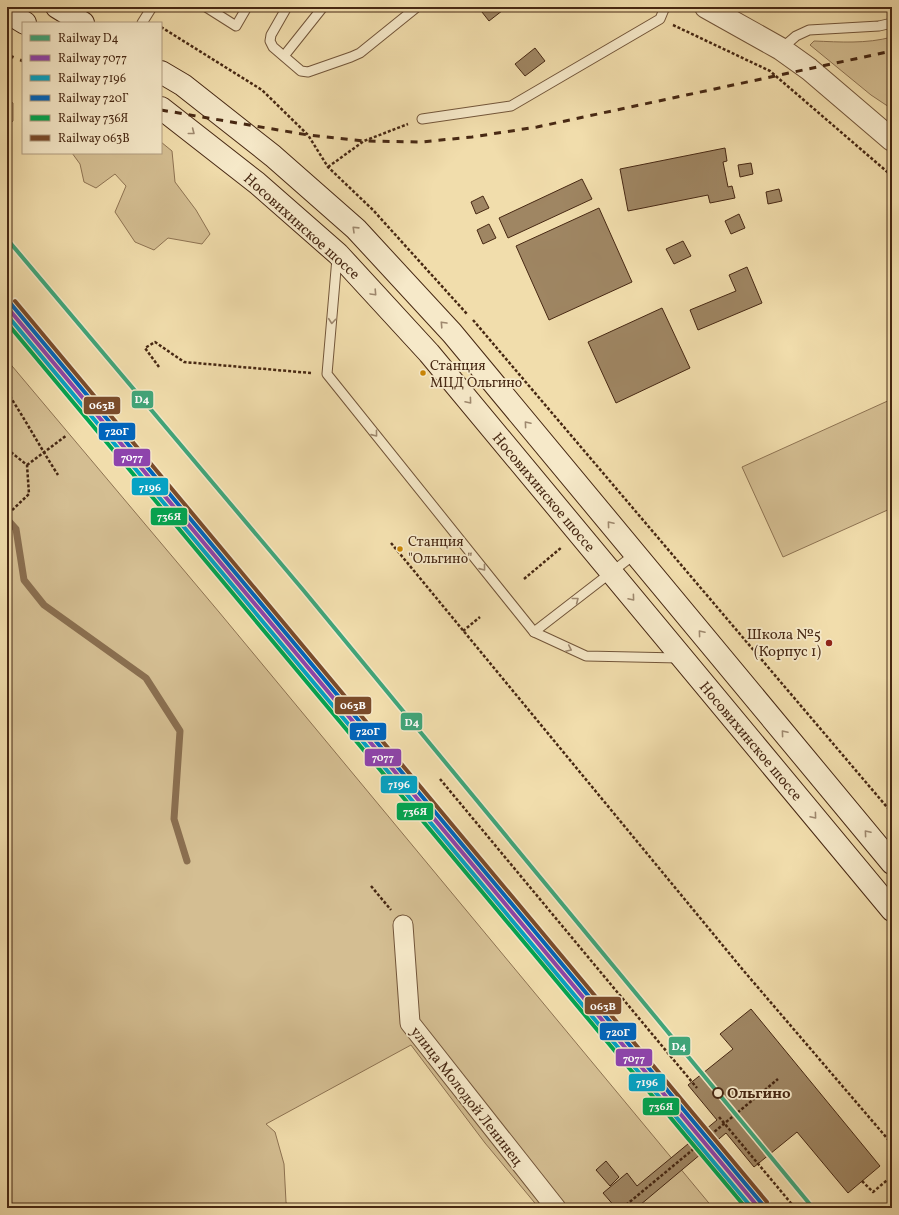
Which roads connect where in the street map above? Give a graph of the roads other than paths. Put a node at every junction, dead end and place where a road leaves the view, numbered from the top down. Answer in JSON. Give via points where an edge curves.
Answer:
{"nodes":[{"id":1,"x":57,"y":7,"type":"edge"},
{"id":2,"x":152,"y":7,"type":"edge"},
{"id":3,"x":206,"y":7,"type":"edge"},
{"id":4,"x":247,"y":7,"type":"edge"},
{"id":5,"x":287,"y":7,"type":"edge"},
{"id":6,"x":323,"y":7,"type":"edge"},
{"id":7,"x":417,"y":7,"type":"edge"},
{"id":8,"x":665,"y":7,"type":"edge"},
{"id":9,"x":706,"y":7,"type":"edge"},
{"id":10,"x":7,"y":12,"type":"edge"},
{"id":11,"x":23,"y":22,"type":"edge"},
{"id":12,"x":81,"y":22,"type":"edge"},
{"id":13,"x":143,"y":22,"type":"edge"},
{"id":14,"x":892,"y":24,"type":"edge"},
{"id":15,"x":781,"y":49,"type":"junction"},
{"id":16,"x":284,"y":56,"type":"junction"},
{"id":17,"x":162,"y":73,"type":"edge"},
{"id":18,"x":162,"y":109,"type":"edge"},
{"id":19,"x":422,"y":119,"type":"road end"},
{"id":20,"x":892,"y":140,"type":"edge"},
{"id":21,"x":338,"y":254,"type":"junction"},
{"id":22,"x":635,"y":554,"type":"junction"},
{"id":23,"x":611,"y":572,"type":"junction"},
{"id":24,"x":534,"y":632,"type":"junction"},
{"id":25,"x":682,"y":658,"type":"junction"},
{"id":26,"x":892,"y":863,"type":"edge"},
{"id":27,"x":892,"y":910,"type":"edge"},
{"id":28,"x":403,"y":925,"type":"road end"},
{"id":29,"x":556,"y":1208,"type":"edge"}],
"edges":[{"from":1,"to":12,"type":"main road"},
{"from":2,"to":13,"type":"lane"},
{"from":3,"to":4,"type":"lane","via":[[236,26]]},
{"from":5,"to":16,"type":"lane","via":[[270,35],[273,47]]},
{"from":6,"to":16,"type":"lane"},
{"from":7,"to":16,"type":"lane","via":[[370,46],[351,57],[308,72],[301,71]]},
{"from":8,"to":19,"type":"lane","via":[[660,19],[511,106]]},
{"from":9,"to":15,"type":"main road"},
{"from":10,"to":11,"type":"main road"},
{"from":14,"to":15,"type":"lane","via":[[809,30],[796,36]]},
{"from":15,"to":20,"type":"main road","via":[[809,69]]},
{"from":22,"to":17,"type":"main road","name":"Носовихинское шоссе","one_way":true,"via":[[452,333],[356,229],[273,156],[182,85]]},
{"from":18,"to":21,"type":"main road","name":"Носовихинское шоссе","one_way":true,"via":[[257,182]]},
{"from":21,"to":23,"type":"main road","name":"Носовихинское шоссе","one_way":true,"via":[[429,353]]},
{"from":21,"to":24,"type":"lane","one_way":true,"via":[[327,374]]},
{"from":22,"to":23,"type":"lane"},
{"from":26,"to":22,"type":"main road","name":"Носовихинское шоссе","one_way":true},
{"from":24,"to":23,"type":"lane","one_way":true},
{"from":23,"to":25,"type":"main road","name":"Носовихинское шоссе","one_way":true},
{"from":24,"to":25,"type":"lane","one_way":true,"via":[[586,656]]},
{"from":25,"to":27,"type":"main road","name":"Носовихинское шоссе","one_way":true},
{"from":28,"to":29,"type":"street","name":"улица Молодой Ленинец","via":[[410,1023]]}]}
